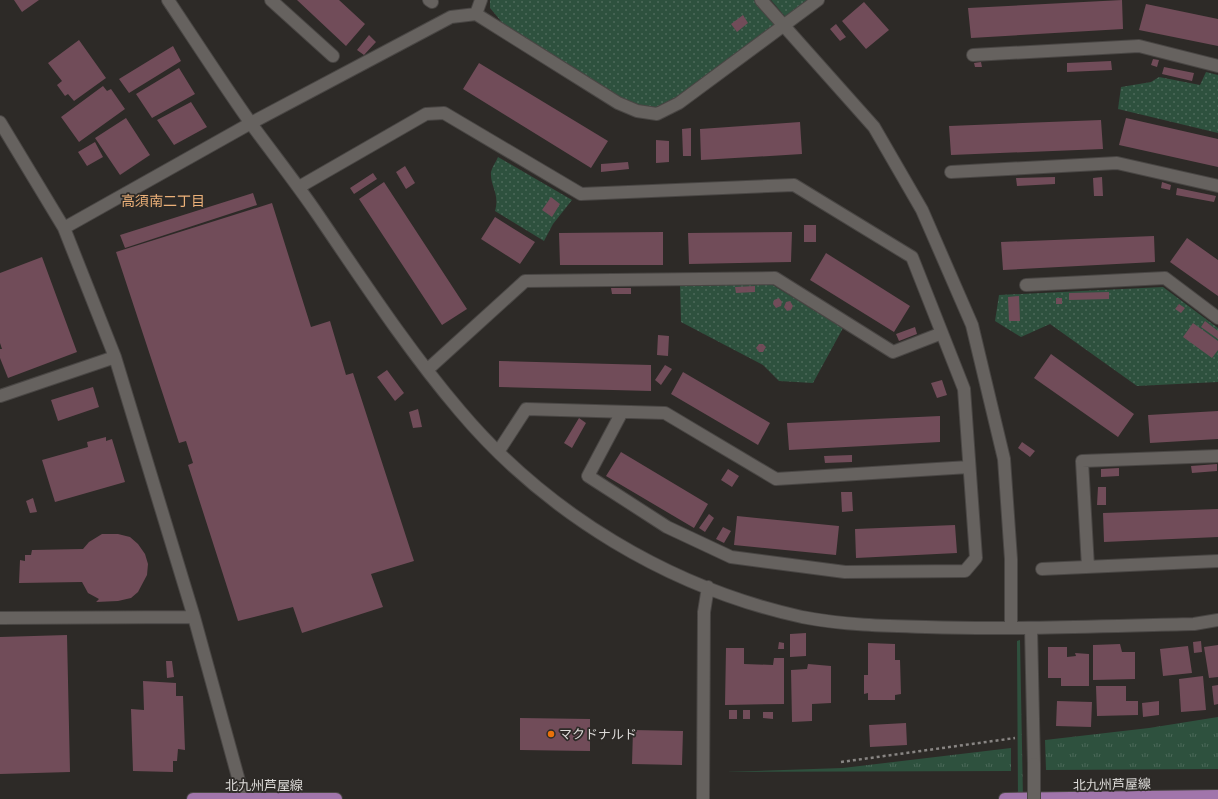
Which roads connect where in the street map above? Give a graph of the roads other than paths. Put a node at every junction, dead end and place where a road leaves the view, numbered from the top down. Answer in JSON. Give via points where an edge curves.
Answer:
{"nodes":[{"id":1,"x":168,"y":0,"type":"edge"},
{"id":2,"x":270,"y":0,"type":"edge"},
{"id":3,"x":481,"y":0,"type":"edge"},
{"id":4,"x":761,"y":0,"type":"edge"},
{"id":5,"x":818,"y":0,"type":"edge"},
{"id":6,"x":476,"y":14,"type":"junction"},
{"id":7,"x":783,"y":26,"type":"junction"},
{"id":8,"x":973,"y":55,"type":"dead end"},
{"id":9,"x":333,"y":56,"type":"dead end"},
{"id":10,"x":1218,"y":66,"type":"edge"},
{"id":11,"x":0,"y":122,"type":"edge"},
{"id":12,"x":251,"y":123,"type":"junction"},
{"id":13,"x":951,"y":172,"type":"dead end"},
{"id":14,"x":1218,"y":186,"type":"edge"},
{"id":15,"x":299,"y":187,"type":"junction"},
{"id":16,"x":64,"y":228,"type":"junction"},
{"id":17,"x":1026,"y":285,"type":"dead end"},
{"id":18,"x":1218,"y":318,"type":"edge"},
{"id":19,"x":942,"y":333,"type":"junction"},
{"id":20,"x":115,"y":357,"type":"junction"},
{"id":21,"x":428,"y":370,"type":"junction"},
{"id":22,"x":0,"y":396,"type":"edge"},
{"id":23,"x":622,"y":412,"type":"junction"},
{"id":24,"x":498,"y":452,"type":"junction"},
{"id":25,"x":1218,"y":456,"type":"edge"},
{"id":26,"x":969,"y":467,"type":"junction"},
{"id":27,"x":1218,"y":561,"type":"edge"},
{"id":28,"x":1088,"y":567,"type":"junction"},
{"id":29,"x":1042,"y":569,"type":"dead end"},
{"id":30,"x":708,"y":587,"type":"junction"},
{"id":31,"x":194,"y":617,"type":"junction"},
{"id":32,"x":0,"y":618,"type":"edge"},
{"id":33,"x":1218,"y":620,"type":"edge"},
{"id":34,"x":1011,"y":628,"type":"junction"},
{"id":35,"x":1032,"y":628,"type":"junction"},
{"id":36,"x":1218,"y":796,"type":"edge"},
{"id":37,"x":192,"y":799,"type":"edge"},
{"id":38,"x":244,"y":799,"type":"edge"},
{"id":39,"x":336,"y":799,"type":"edge"},
{"id":40,"x":703,"y":799,"type":"edge"},
{"id":41,"x":1005,"y":799,"type":"edge"},
{"id":42,"x":1034,"y":799,"type":"edge"}],
"edges":[{"from":1,"to":12,"type":"street"},
{"from":2,"to":9,"type":"street"},
{"from":3,"to":6,"type":"street"},
{"from":4,"to":7,"type":"street"},
{"from":5,"to":7,"type":"street"},
{"from":6,"to":7,"type":"street","via":[[618,103],[637,111],[657,114],[679,103]]},
{"from":6,"to":12,"type":"street","via":[[451,17]]},
{"from":7,"to":34,"type":"street","via":[[874,127],[922,210],[972,326],[1004,459],[1011,560]]},
{"from":8,"to":10,"type":"street","via":[[1139,46]]},
{"from":11,"to":16,"type":"street"},
{"from":12,"to":15,"type":"street"},
{"from":12,"to":16,"type":"street"},
{"from":13,"to":14,"type":"street","via":[[1117,163]]},
{"from":15,"to":19,"type":"street","via":[[426,114],[444,113],[581,194],[794,185],[912,256]]},
{"from":15,"to":21,"type":"street","via":[[381,308]]},
{"from":16,"to":20,"type":"street"},
{"from":17,"to":18,"type":"street","via":[[1165,278]]},
{"from":19,"to":21,"type":"street","via":[[893,352],[775,278],[525,281]]},
{"from":19,"to":26,"type":"street","via":[[964,389]]},
{"from":20,"to":22,"type":"street"},
{"from":20,"to":31,"type":"street"},
{"from":21,"to":24,"type":"street","via":[[460,412]]},
{"from":23,"to":24,"type":"street","via":[[526,409]]},
{"from":23,"to":26,"type":"street","via":[[665,413],[776,479]]},
{"from":23,"to":26,"type":"street","via":[[588,476],[667,527],[731,556],[846,572],[965,571],[976,558]]},
{"from":24,"to":30,"type":"street","via":[[544,493],[594,529],[651,563]]},
{"from":25,"to":28,"type":"street","via":[[1082,462]]},
{"from":27,"to":28,"type":"street"},
{"from":28,"to":29,"type":"street"},
{"from":30,"to":34,"type":"street","via":[[803,617],[858,625]]},
{"from":30,"to":40,"type":"street","via":[[704,612]]},
{"from":31,"to":32,"type":"street"},
{"from":31,"to":38,"type":"street"},
{"from":33,"to":35,"type":"street","via":[[1194,624]]},
{"from":34,"to":35,"type":"street"},
{"from":35,"to":42,"type":"street","bridge":true},
{"from":36,"to":41,"type":"main road","name":"北九州芦屋線"},
{"from":37,"to":38,"type":"main road","name":"北九州芦屋線"},
{"from":38,"to":39,"type":"main road","name":"北九州芦屋線"}]}
